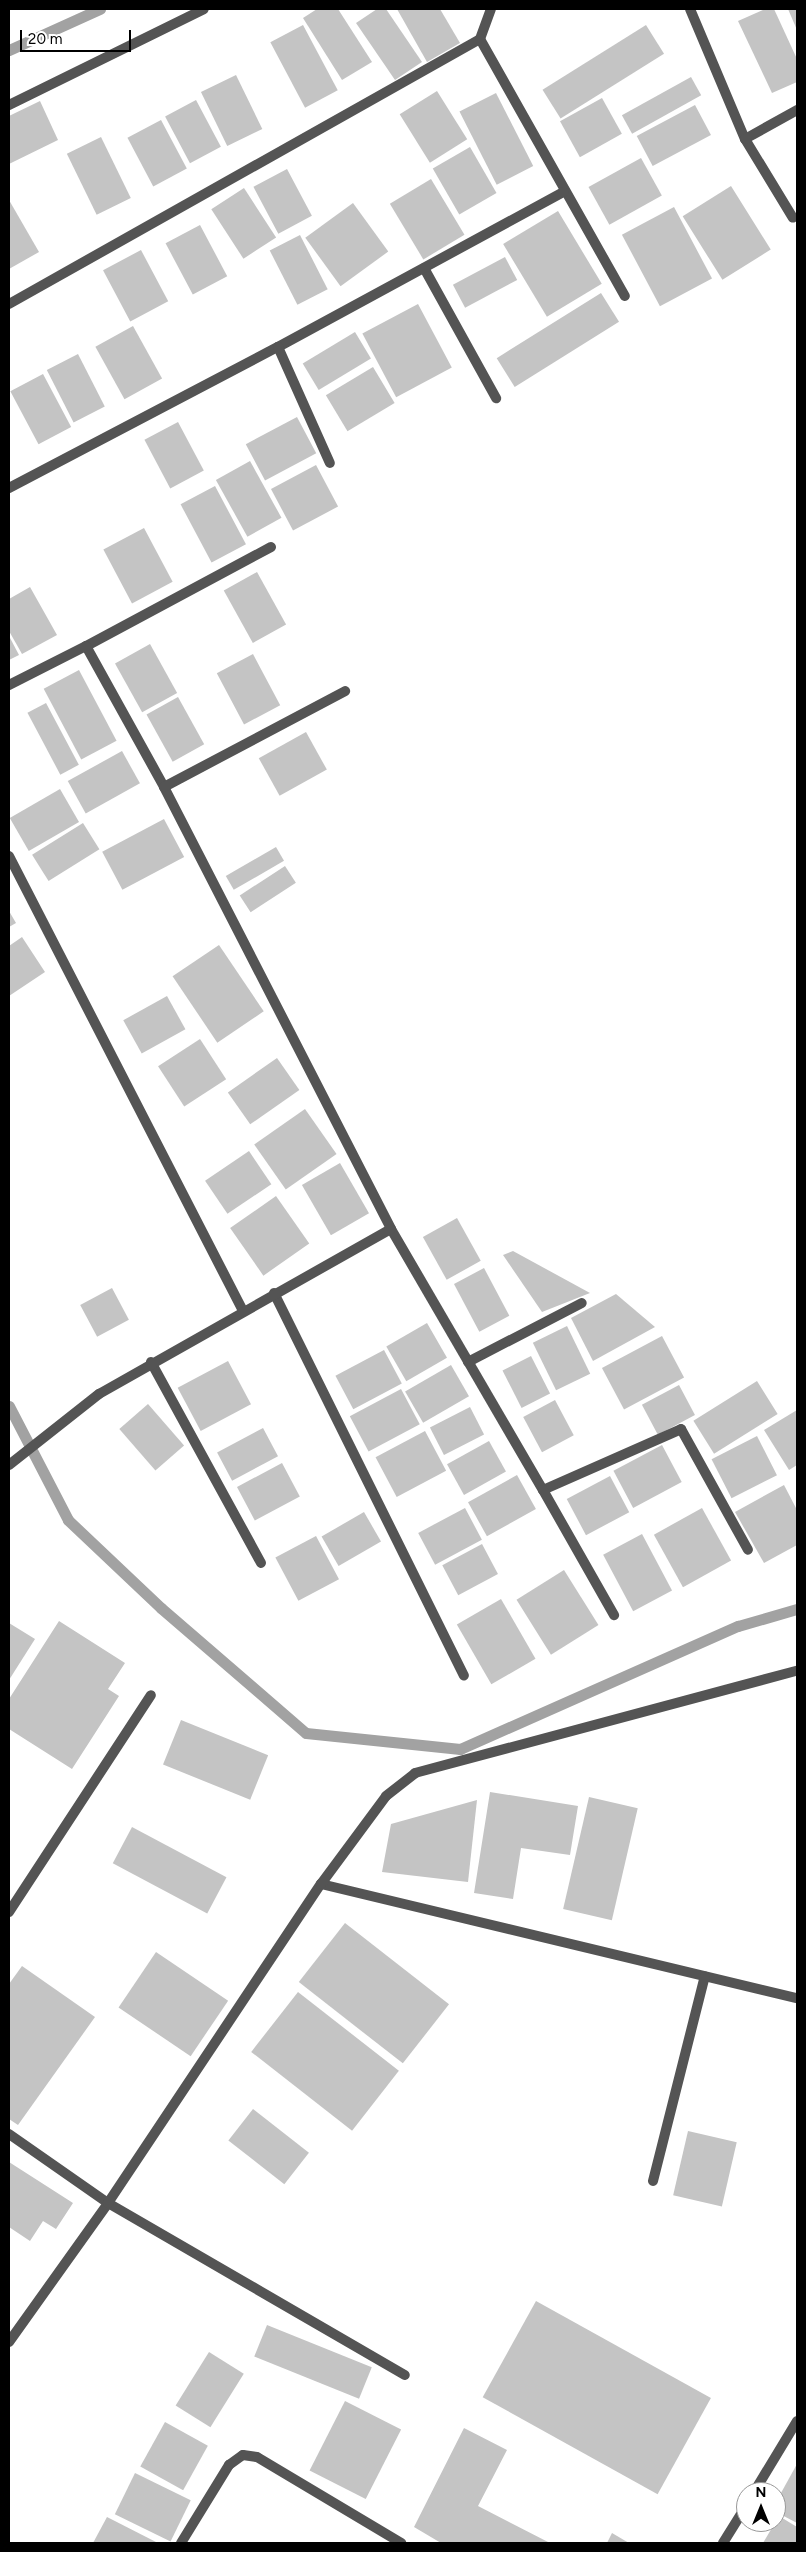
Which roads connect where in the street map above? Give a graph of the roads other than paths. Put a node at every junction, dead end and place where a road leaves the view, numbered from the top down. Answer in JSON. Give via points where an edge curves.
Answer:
{"nodes":[{"id":1,"x":204,"y":9,"type":"edge"},
{"id":2,"x":491,"y":9,"type":"edge"},
{"id":3,"x":690,"y":9,"type":"edge"},
{"id":4,"x":480,"y":38,"type":"junction"},
{"id":5,"x":9,"y":105,"type":"edge"},
{"id":6,"x":797,"y":110,"type":"edge"},
{"id":7,"x":746,"y":139,"type":"junction"},
{"id":8,"x":564,"y":192,"type":"junction"},
{"id":9,"x":793,"y":218,"type":"dead end"},
{"id":10,"x":424,"y":268,"type":"junction"},
{"id":11,"x":625,"y":296,"type":"dead end"},
{"id":12,"x":9,"y":304,"type":"edge"},
{"id":13,"x":278,"y":347,"type":"junction"},
{"id":14,"x":496,"y":398,"type":"dead end"},
{"id":15,"x":330,"y":463,"type":"dead end"},
{"id":16,"x":9,"y":488,"type":"edge"},
{"id":17,"x":271,"y":547,"type":"dead end"},
{"id":18,"x":86,"y":646,"type":"junction"},
{"id":19,"x":9,"y":685,"type":"edge"},
{"id":20,"x":345,"y":691,"type":"dead end"},
{"id":21,"x":164,"y":787,"type":"junction"},
{"id":22,"x":9,"y":856,"type":"edge"},
{"id":23,"x":391,"y":1229,"type":"junction"},
{"id":24,"x":274,"y":1293,"type":"junction"},
{"id":25,"x":582,"y":1303,"type":"dead end"},
{"id":26,"x":243,"y":1311,"type":"junction"},
{"id":27,"x":151,"y":1362,"type":"junction"},
{"id":28,"x":468,"y":1362,"type":"junction"},
{"id":29,"x":9,"y":1465,"type":"edge"},
{"id":30,"x":543,"y":1490,"type":"junction"},
{"id":31,"x":748,"y":1550,"type":"dead end"},
{"id":32,"x":262,"y":1563,"type":"dead end"},
{"id":33,"x":614,"y":1615,"type":"dead end"},
{"id":34,"x":797,"y":1671,"type":"edge"},
{"id":35,"x":464,"y":1675,"type":"dead end"},
{"id":36,"x":151,"y":1695,"type":"dead end"},
{"id":37,"x":321,"y":1884,"type":"junction"},
{"id":38,"x":9,"y":1912,"type":"edge"},
{"id":39,"x":705,"y":1976,"type":"junction"},
{"id":40,"x":797,"y":1998,"type":"edge"},
{"id":41,"x":9,"y":2134,"type":"edge"},
{"id":42,"x":653,"y":2181,"type":"dead end"},
{"id":43,"x":108,"y":2204,"type":"junction"},
{"id":44,"x":9,"y":2342,"type":"edge"},
{"id":45,"x":405,"y":2375,"type":"dead end"},
{"id":46,"x":797,"y":2421,"type":"edge"},
{"id":47,"x":760,"y":2482,"type":"edge"},
{"id":48,"x":736,"y":2522,"type":"edge"},
{"id":49,"x":181,"y":2543,"type":"edge"},
{"id":50,"x":401,"y":2543,"type":"edge"},
{"id":51,"x":723,"y":2543,"type":"edge"}],
"edges":[{"from":1,"to":5,"type":"street"},
{"from":2,"to":4,"type":"street"},
{"from":3,"to":7,"type":"street"},
{"from":4,"to":8,"type":"street"},
{"from":4,"to":12,"type":"street"},
{"from":6,"to":7,"type":"street"},
{"from":7,"to":9,"type":"street"},
{"from":8,"to":10,"type":"street"},
{"from":8,"to":11,"type":"street"},
{"from":10,"to":13,"type":"street"},
{"from":10,"to":14,"type":"street"},
{"from":13,"to":15,"type":"street"},
{"from":13,"to":16,"type":"street"},
{"from":17,"to":18,"type":"street"},
{"from":18,"to":19,"type":"street"},
{"from":18,"to":21,"type":"street"},
{"from":20,"to":21,"type":"street"},
{"from":21,"to":23,"type":"street"},
{"from":22,"to":26,"type":"street"},
{"from":23,"to":24,"type":"street"},
{"from":23,"to":28,"type":"street"},
{"from":24,"to":26,"type":"street"},
{"from":24,"to":35,"type":"street"},
{"from":25,"to":28,"type":"street"},
{"from":26,"to":27,"type":"street"},
{"from":27,"to":29,"type":"street","via":[[99,1394]]},
{"from":27,"to":32,"type":"street"},
{"from":28,"to":30,"type":"street"},
{"from":30,"to":31,"type":"street","via":[[681,1429]]},
{"from":30,"to":33,"type":"street"},
{"from":34,"to":37,"type":"street","via":[[415,1773],[386,1796]]},
{"from":36,"to":38,"type":"street"},
{"from":37,"to":39,"type":"street"},
{"from":37,"to":43,"type":"street"},
{"from":39,"to":40,"type":"street"},
{"from":39,"to":42,"type":"street"},
{"from":41,"to":43,"type":"street"},
{"from":43,"to":44,"type":"street"},
{"from":43,"to":45,"type":"street"},
{"from":46,"to":47,"type":"street"},
{"from":48,"to":51,"type":"street"},
{"from":49,"to":50,"type":"street","via":[[229,2465],[243,2455],[257,2457]]}]}
